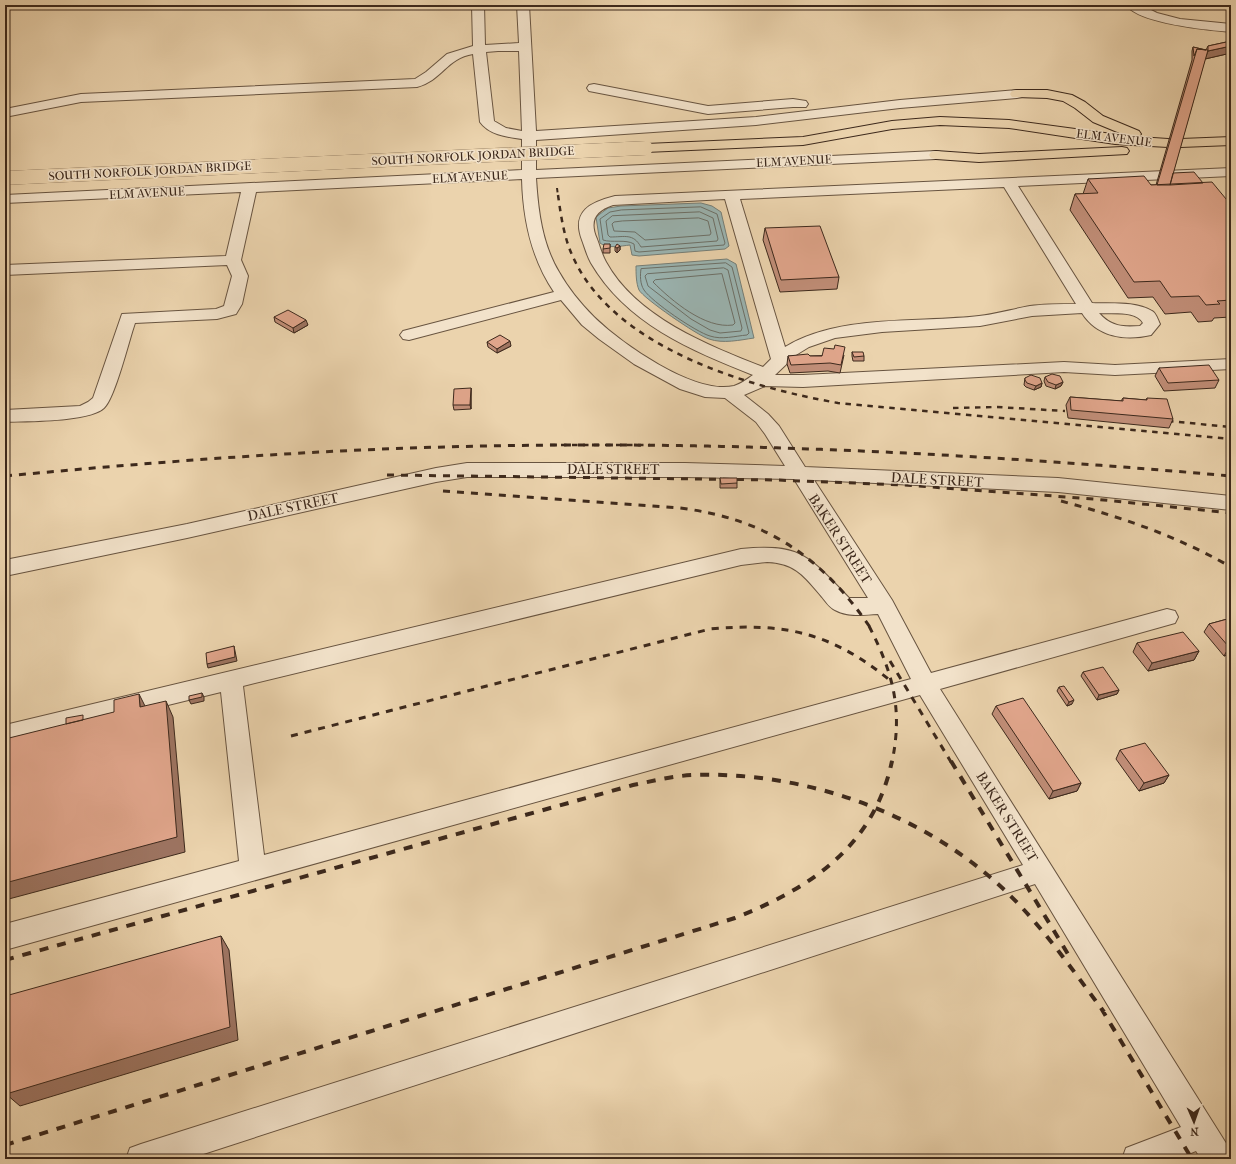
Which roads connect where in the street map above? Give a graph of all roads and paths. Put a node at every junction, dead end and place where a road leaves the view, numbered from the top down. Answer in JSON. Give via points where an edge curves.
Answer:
{"nodes":[{"id":1,"x":478,"y":5,"type":"edge"},
{"id":2,"x":523,"y":5,"type":"edge"},
{"id":3,"x":1132,"y":5,"type":"edge"},
{"id":4,"x":1231,"y":28,"type":"edge"},
{"id":5,"x":525,"y":47,"type":"junction"},
{"id":6,"x":479,"y":49,"type":"junction"},
{"id":7,"x":594,"y":88,"type":"dead end"},
{"id":8,"x":1017,"y":94,"type":"junction"},
{"id":9,"x":5,"y":112,"type":"edge"},
{"id":10,"x":837,"y":112,"type":"junction"},
{"id":11,"x":1089,"y":113,"type":"junction"},
{"id":12,"x":946,"y":121,"type":"junction"},
{"id":13,"x":1009,"y":124,"type":"junction"},
{"id":14,"x":529,"y":136,"type":"junction"},
{"id":15,"x":1092,"y":136,"type":"junction"},
{"id":16,"x":1226,"y":140,"type":"edge"},
{"id":17,"x":1174,"y":143,"type":"junction"},
{"id":18,"x":936,"y":155,"type":"junction"},
{"id":19,"x":1231,"y":172,"type":"edge"},
{"id":20,"x":528,"y":174,"type":"junction"},
{"id":21,"x":5,"y":178,"type":"edge"},
{"id":22,"x":1008,"y":182,"type":"junction"},
{"id":23,"x":249,"y":188,"type":"junction"},
{"id":24,"x":731,"y":195,"type":"junction"},
{"id":25,"x":5,"y":199,"type":"edge"},
{"id":26,"x":233,"y":260,"type":"junction"},
{"id":27,"x":5,"y":270,"type":"edge"},
{"id":28,"x":564,"y":294,"type":"junction"},
{"id":29,"x":408,"y":334,"type":"dead end"},
{"id":30,"x":780,"y":360,"type":"junction"},
{"id":31,"x":1231,"y":364,"type":"edge"},
{"id":32,"x":760,"y":378,"type":"junction"},
{"id":33,"x":729,"y":392,"type":"junction"},
{"id":34,"x":5,"y":416,"type":"edge"},
{"id":35,"x":798,"y":473,"type":"junction"},
{"id":36,"x":1231,"y":503,"type":"edge"},
{"id":37,"x":5,"y":568,"type":"edge"},
{"id":38,"x":884,"y":606,"type":"junction"},
{"id":39,"x":1167,"y":617,"type":"dead end"},
{"id":40,"x":232,"y":680,"type":"junction"},
{"id":41,"x":926,"y":685,"type":"junction"},
{"id":42,"x":5,"y":735,"type":"edge"},
{"id":43,"x":253,"y":869,"type":"junction"},
{"id":44,"x":1040,"y":871,"type":"junction"},
{"id":45,"x":5,"y":936,"type":"edge"},
{"id":46,"x":1202,"y":1134,"type":"junction"},
{"id":47,"x":140,"y":1159,"type":"edge"},
{"id":48,"x":1137,"y":1159,"type":"edge"},
{"id":49,"x":1218,"y":1159,"type":"edge"}],
"edges":[{"from":1,"to":6,"type":"street"},
{"from":2,"to":5,"type":"street"},
{"from":3,"to":4,"type":"street","via":[[1142,12],[1156,16]]},
{"from":5,"to":6,"type":"street"},
{"from":5,"to":14,"type":"street"},
{"from":6,"to":9,"type":"street","via":[[452,56],[417,83],[81,98]]},
{"from":6,"to":14,"type":"street","via":[[487,122],[493,128],[504,132]]},
{"from":7,"to":10,"type":"street","via":[[708,110],[793,103]]},
{"from":8,"to":10,"type":"street"},
{"from":8,"to":11,"type":"main road","via":[[1060,95],[1074,101]]},
{"from":8,"to":13,"type":"main road","via":[[1040,96],[1061,102],[1069,108],[1070,118],[1064,122],[1050,124]]},
{"from":10,"to":14,"type":"street","via":[[718,124]]},
{"from":11,"to":15,"type":"main road","via":[[1094,123]]},
{"from":11,"to":17,"type":"main road","via":[[1131,133]]},
{"from":12,"to":13,"type":"main road","name":"ELM AVENUE"},
{"from":12,"to":18,"type":"main road","via":[[977,127],[989,141],[980,151]]},
{"from":12,"to":21,"type":"main road","name":"SOUTH NORFOLK JORDAN BRIDGE","bridge":true,"via":[[892,125],[803,141]]},
{"from":13,"to":15,"type":"main road","name":"ELM AVENUE"},
{"from":14,"to":20,"type":"street"},
{"from":15,"to":17,"type":"main road","name":"ELM AVENUE","via":[[1134,142]]},
{"from":16,"to":17,"type":"main road"},
{"from":17,"to":18,"type":"main road","via":[[979,158]]},
{"from":18,"to":20,"type":"street","name":"ELM AVENUE"},
{"from":19,"to":22,"type":"street"},
{"from":20,"to":23,"type":"street","name":"ELM AVENUE"},
{"from":20,"to":28,"type":"street","via":[[532,211],[541,250],[555,282]]},
{"from":22,"to":24,"type":"street"},
{"from":22,"to":30,"type":"street","via":[[1086,308],[1032,311],[999,318],[959,322],[852,329],[815,337],[790,351]]},
{"from":23,"to":25,"type":"street","name":"ELM AVENUE"},
{"from":23,"to":26,"type":"street"},
{"from":24,"to":30,"type":"street"},
{"from":24,"to":32,"type":"street","via":[[605,202],[592,210],[586,230],[590,246],[600,264],[620,292],[634,306],[692,343]]},
{"from":26,"to":27,"type":"street"},
{"from":26,"to":34,"type":"street","via":[[240,276],[234,304],[230,310],[217,314],[128,318],[102,398],[95,406],[83,412]]},
{"from":28,"to":29,"type":"street"},
{"from":28,"to":33,"type":"street","via":[[602,334],[649,366],[694,389]]},
{"from":30,"to":32,"type":"street"},
{"from":31,"to":32,"type":"street","via":[[1115,370],[1064,367],[802,380]]},
{"from":32,"to":33,"type":"street","via":[[742,389]]},
{"from":33,"to":35,"type":"street","name":"BAKER STREET","via":[[764,420]]},
{"from":35,"to":36,"type":"street","name":"DALE STREET","via":[[1058,485]]},
{"from":35,"to":37,"type":"street","name":"DALE STREET","via":[[467,470]]},
{"from":35,"to":38,"type":"street","name":"BAKER STREET"},
{"from":38,"to":40,"type":"street","via":[[848,607],[841,604],[804,565],[795,559],[770,555],[741,557]]},
{"from":38,"to":41,"type":"street","name":"BAKER STREET"},
{"from":39,"to":41,"type":"street"},
{"from":40,"to":42,"type":"street"},
{"from":40,"to":43,"type":"street"},
{"from":41,"to":43,"type":"street"},
{"from":41,"to":44,"type":"street","name":"BAKER STREET"},
{"from":43,"to":45,"type":"street"},
{"from":44,"to":46,"type":"street","name":"BAKER STREET"},
{"from":44,"to":47,"type":"street"},
{"from":46,"to":48,"type":"street"},
{"from":46,"to":49,"type":"street","name":"BAKER STREET"}]}
